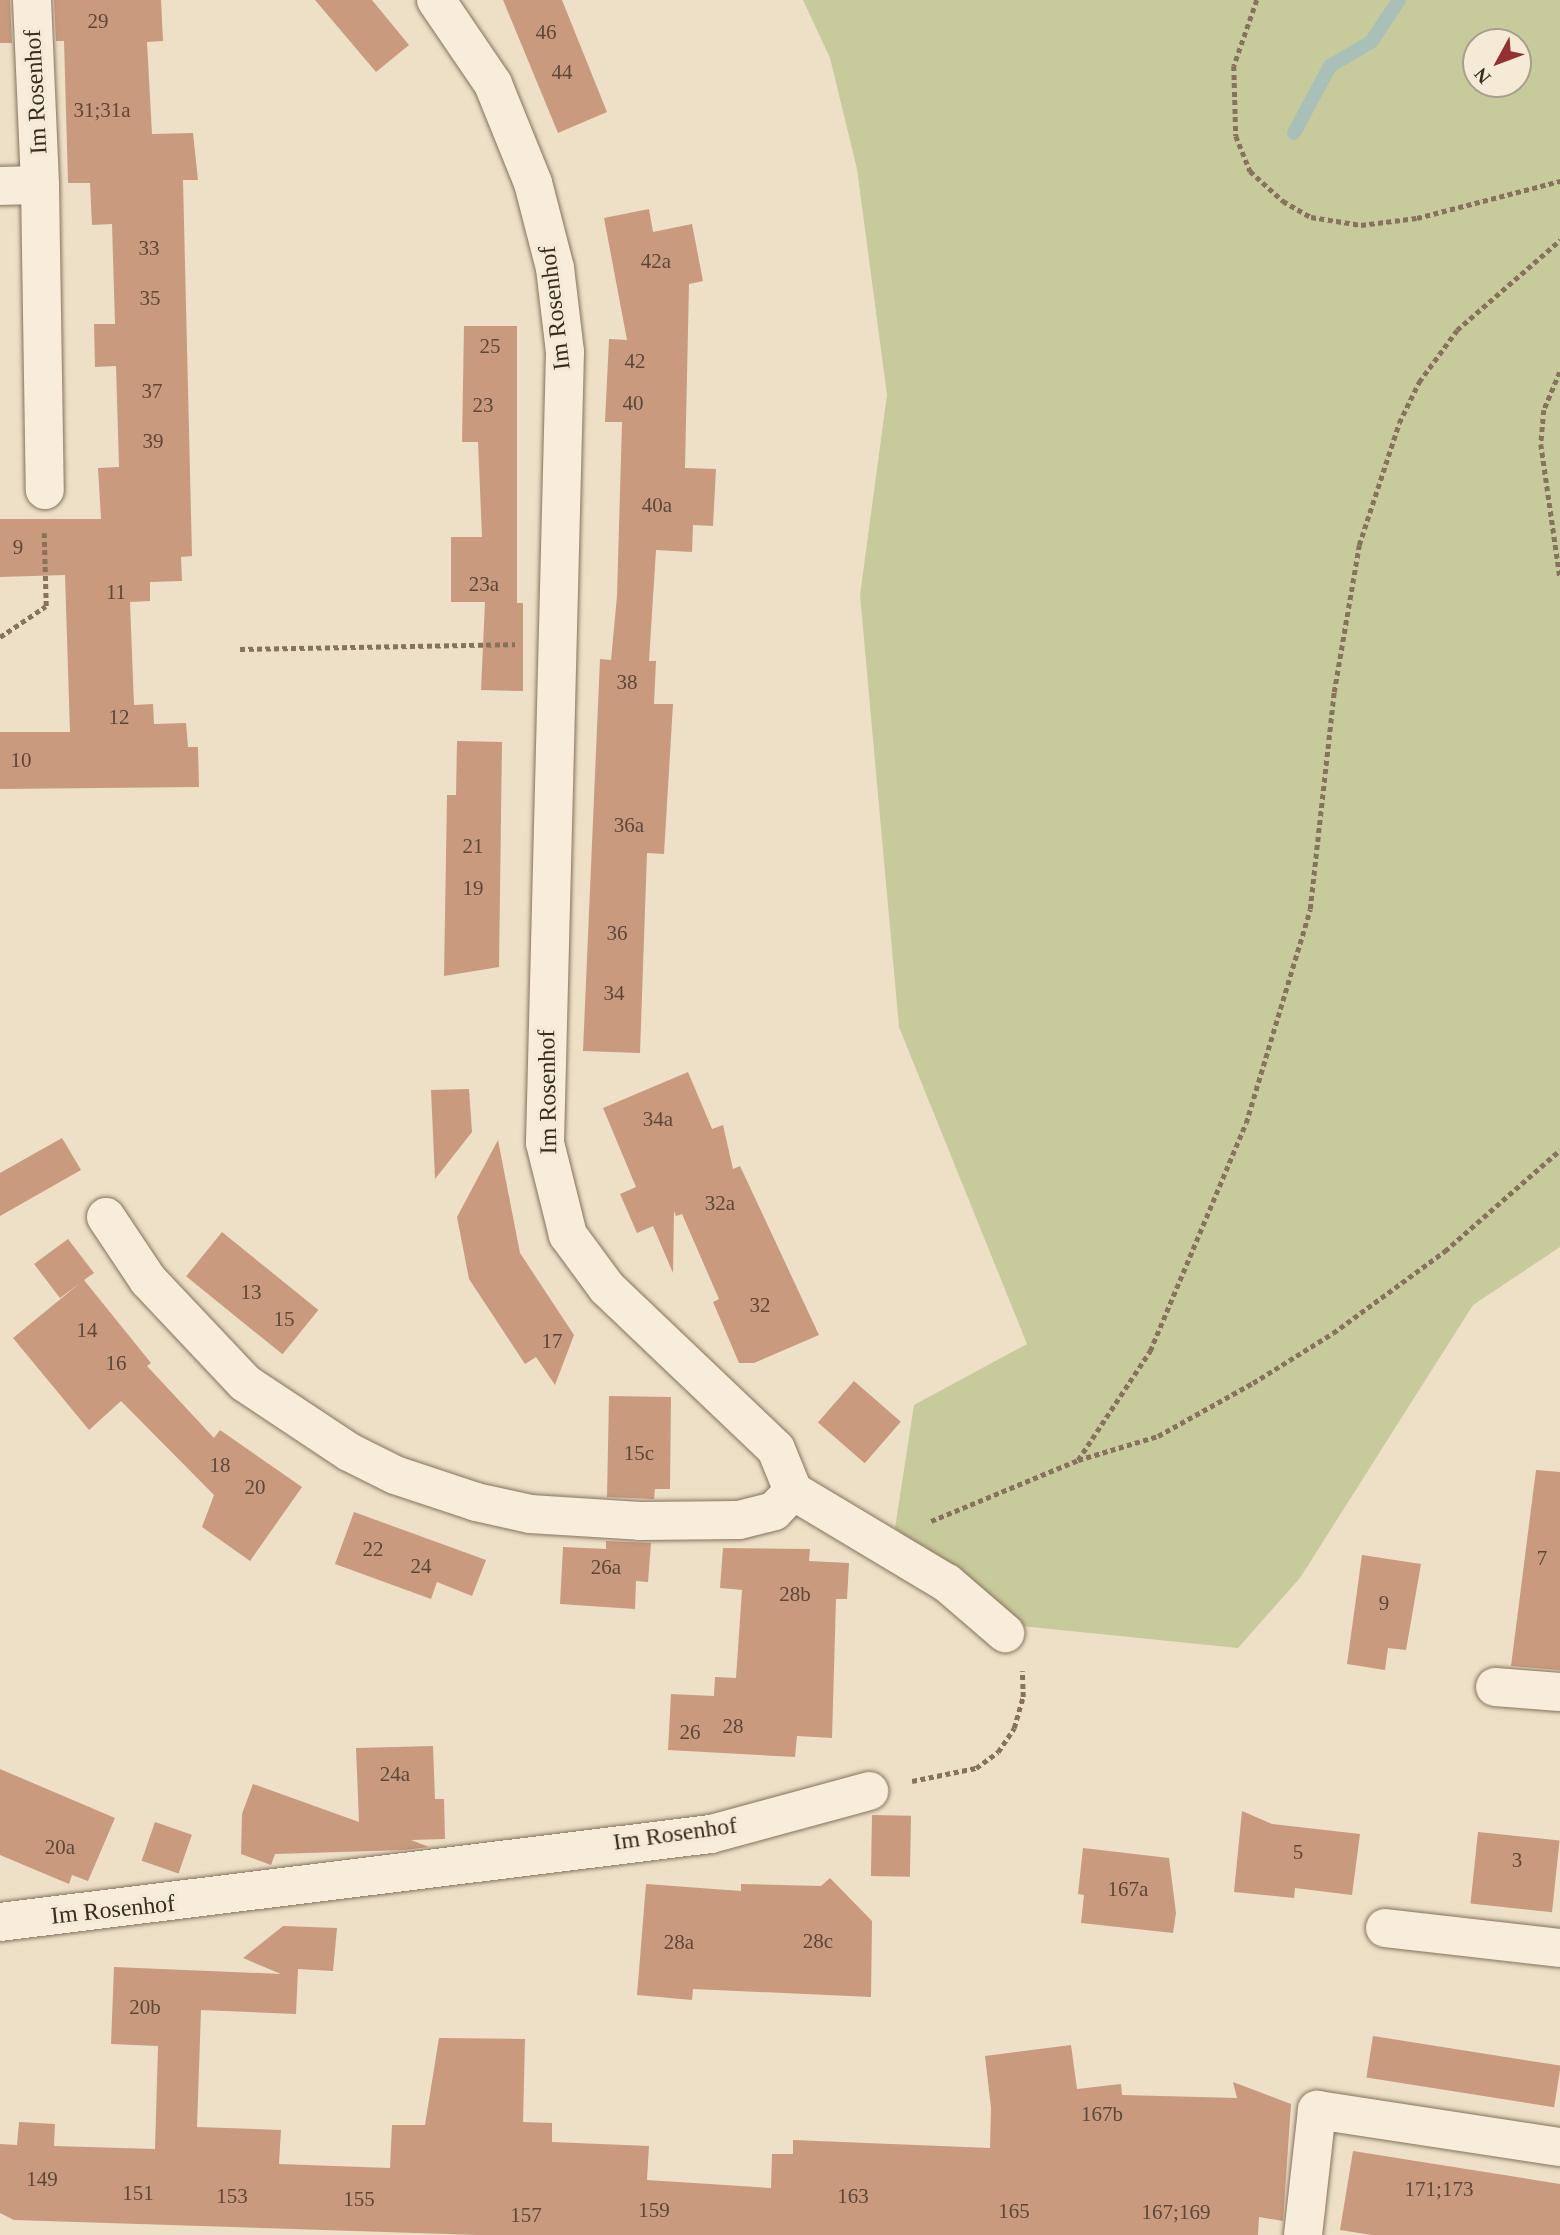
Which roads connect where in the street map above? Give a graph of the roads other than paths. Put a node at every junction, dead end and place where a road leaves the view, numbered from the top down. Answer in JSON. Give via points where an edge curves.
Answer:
{"nodes":[{"id":1,"x":32,"y":0,"type":"edge"},
{"id":2,"x":436,"y":0,"type":"edge"},
{"id":3,"x":40,"y":185,"type":"junction"},
{"id":4,"x":0,"y":186,"type":"edge"},
{"id":5,"x":44,"y":507,"type":"road end"},
{"id":6,"x":106,"y":1217,"type":"dead end"},
{"id":7,"x":793,"y":1491,"type":"junction"},
{"id":8,"x":1006,"y":1633,"type":"road end"},
{"id":9,"x":1495,"y":1687,"type":"dead end"},
{"id":10,"x":1560,"y":1692,"type":"edge"},
{"id":11,"x":869,"y":1791,"type":"road end"},
{"id":12,"x":0,"y":1923,"type":"edge"},
{"id":13,"x":1385,"y":1927,"type":"dead end"},
{"id":14,"x":1560,"y":1948,"type":"edge"},
{"id":15,"x":1560,"y":2147,"type":"edge"},
{"id":16,"x":1303,"y":2235,"type":"edge"}],
"edges":[{"from":1,"to":3,"type":"street","name":"Im Rosenhof"},
{"from":2,"to":7,"type":"street","name":"Im Rosenhof","via":[[493,84],[533,183],[555,268],[565,352],[545,1132],[552,1183],[568,1235],[581,1255],[607,1288],[776,1449]]},
{"from":3,"to":4,"type":"street","name":"Im Rosenhof"},
{"from":3,"to":5,"type":"street","name":"Im Rosenhof"},
{"from":6,"to":7,"type":"street","via":[[148,1280],[245,1382],[349,1452],[395,1475],[530,1514],[640,1521],[738,1520],[774,1511]]},
{"from":7,"to":8,"type":"street","via":[[869,1532],[947,1583]]},
{"from":9,"to":10,"type":"street"},
{"from":11,"to":12,"type":"street","name":"Im Rosenhof","via":[[711,1834]]},
{"from":13,"to":14,"type":"street"},
{"from":15,"to":16,"type":"street","via":[[1317,2110]]}]}
